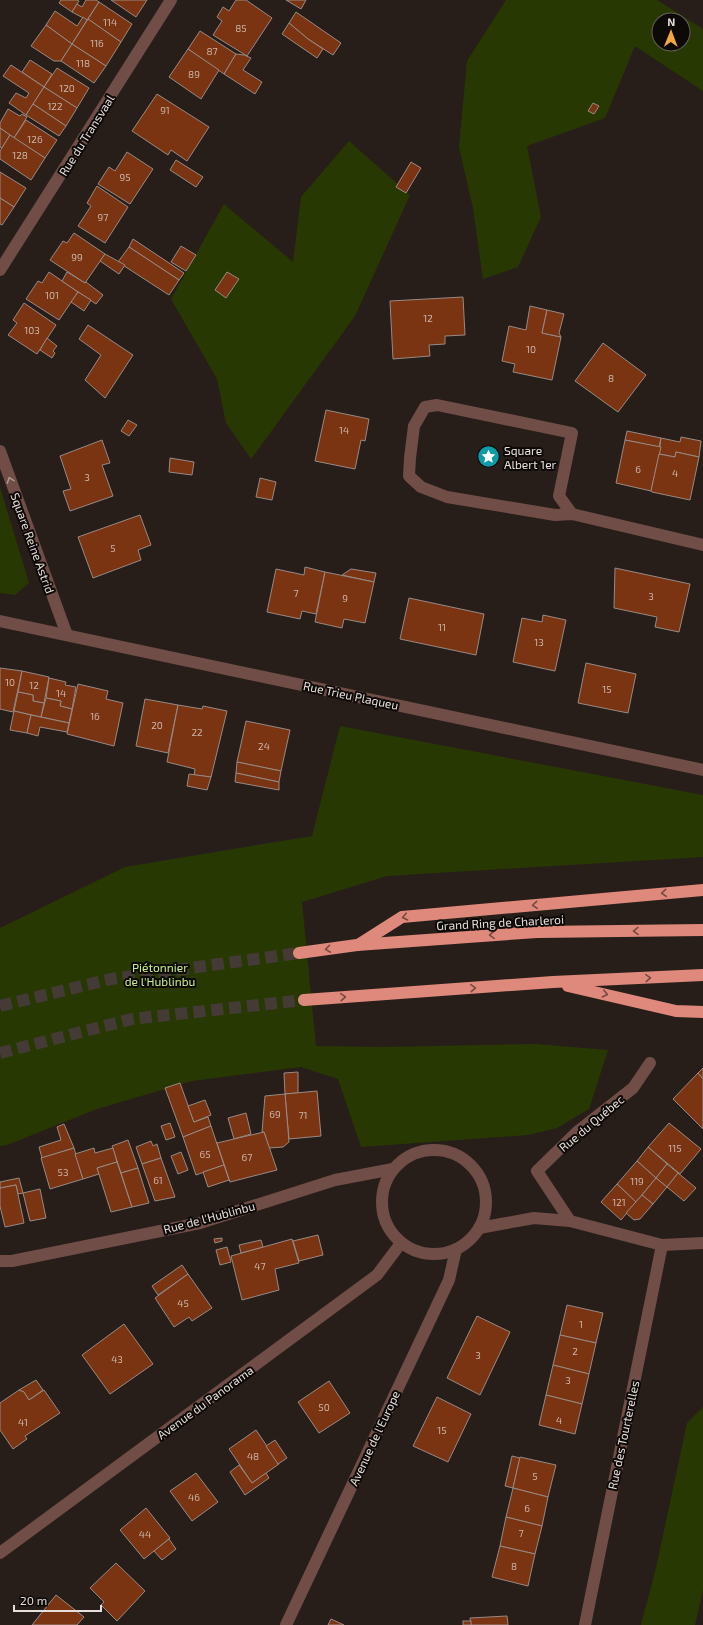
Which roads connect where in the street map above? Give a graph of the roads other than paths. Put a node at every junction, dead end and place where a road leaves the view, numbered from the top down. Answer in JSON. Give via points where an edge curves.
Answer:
{"nodes":[{"id":1,"x":171,"y":0,"type":"edge"},
{"id":2,"x":0,"y":270,"type":"edge"},
{"id":3,"x":0,"y":451,"type":"edge"},
{"id":4,"x":572,"y":514,"type":"junction"},
{"id":5,"x":703,"y":545,"type":"edge"},
{"id":6,"x":0,"y":621,"type":"edge"},
{"id":7,"x":67,"y":635,"type":"junction"},
{"id":8,"x":703,"y":770,"type":"edge"},
{"id":9,"x":703,"y":890,"type":"edge"},
{"id":10,"x":703,"y":930,"type":"edge"},
{"id":11,"x":357,"y":945,"type":"junction"},
{"id":12,"x":299,"y":953,"type":"tunnel mouth"},
{"id":13,"x":703,"y":975,"type":"edge"},
{"id":14,"x":553,"y":982,"type":"junction"},
{"id":15,"x":304,"y":1000,"type":"tunnel mouth"},
{"id":16,"x":703,"y":1012,"type":"edge"},
{"id":17,"x":650,"y":1063,"type":"dead end"},
{"id":18,"x":393,"y":1169,"type":"junction"},
{"id":19,"x":570,"y":1221,"type":"junction"},
{"id":20,"x":479,"y":1228,"type":"junction"},
{"id":21,"x":401,"y":1243,"type":"junction"},
{"id":22,"x":703,"y":1243,"type":"edge"},
{"id":23,"x":662,"y":1245,"type":"junction"},
{"id":24,"x":456,"y":1249,"type":"junction"},
{"id":25,"x":0,"y":1261,"type":"edge"},
{"id":26,"x":0,"y":1553,"type":"edge"},
{"id":27,"x":286,"y":1625,"type":"edge"},
{"id":28,"x":585,"y":1625,"type":"edge"}],
"edges":[{"from":1,"to":2,"type":"street","name":"Rue du Transvaal"},
{"from":7,"to":3,"type":"street","name":"Square Reine Astrid","one_way":true},
{"from":4,"to":4,"type":"street","via":[[559,496],[572,434],[437,405],[425,407],[414,426],[410,458],[410,476],[421,486],[447,497],[555,515]]},
{"from":4,"to":5,"type":"street"},
{"from":6,"to":7,"type":"street","name":"Rue Trieu Plaqueu"},
{"from":7,"to":8,"type":"street","name":"Rue Trieu Plaqueu"},
{"from":9,"to":11,"type":"highway","one_way":true,"via":[[402,917]]},
{"from":10,"to":11,"type":"highway","name":"Grand Ring de Charleroi","one_way":true,"via":[[537,932]]},
{"from":11,"to":12,"type":"highway","name":"Grand Ring de Charleroi","one_way":true},
{"from":14,"to":13,"type":"highway","one_way":true},
{"from":15,"to":14,"type":"highway","one_way":true},
{"from":14,"to":16,"type":"highway","one_way":true,"via":[[676,1011]]},
{"from":17,"to":19,"type":"street","name":"Rue du Québec","via":[[633,1088],[577,1132],[537,1171]]},
{"from":18,"to":20,"type":"street","via":[[417,1152],[448,1151],[466,1160],[475,1169],[484,1186],[486,1202]]},
{"from":18,"to":21,"type":"street","via":[[385,1183],[383,1215],[390,1231]]},
{"from":18,"to":25,"type":"street","name":"Rue de l'Hublinbu","via":[[335,1180],[200,1223],[12,1261]]},
{"from":19,"to":20,"type":"street","via":[[534,1218]]},
{"from":19,"to":23,"type":"street"},
{"from":20,"to":24,"type":"street","via":[[469,1241]]},
{"from":21,"to":24,"type":"street","via":[[420,1254],[438,1254]]},
{"from":21,"to":26,"type":"street","name":"Avenue du Panorama","via":[[377,1275]]},
{"from":22,"to":23,"type":"street"},
{"from":23,"to":28,"type":"street","name":"Rue des Tourterelles"},
{"from":24,"to":27,"type":"street","name":"Avenue de l'Europe","via":[[449,1280]]}]}
